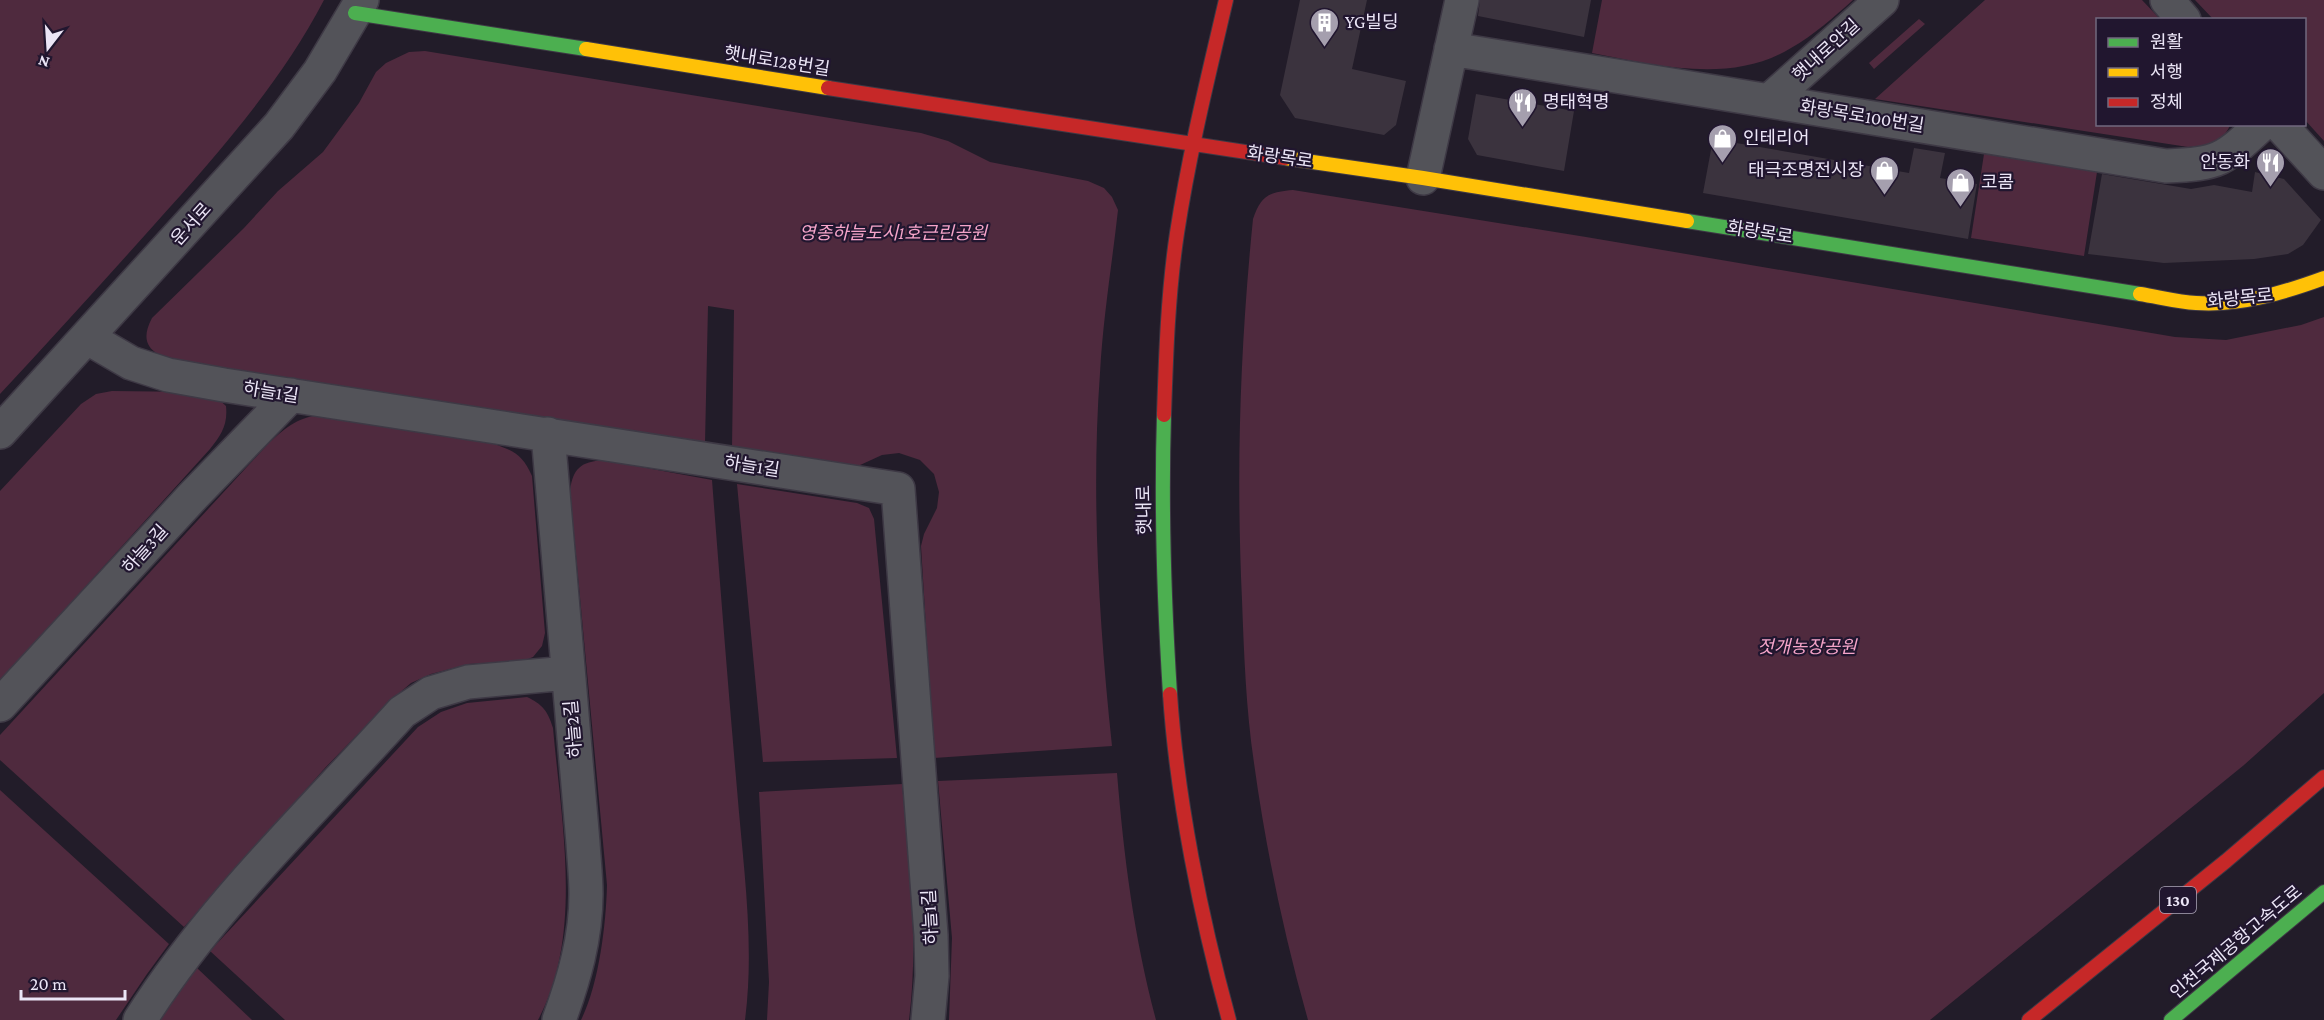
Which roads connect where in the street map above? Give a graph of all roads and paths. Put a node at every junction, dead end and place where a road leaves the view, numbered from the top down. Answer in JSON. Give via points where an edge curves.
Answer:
{"nodes":[{"id":1,"x":1226,"y":0,"type":"edge"},
{"id":2,"x":1462,"y":0,"type":"edge"},
{"id":3,"x":1882,"y":0,"type":"edge"},
{"id":4,"x":2167,"y":0,"type":"edge"},
{"id":5,"x":358,"y":7,"type":"edge"},
{"id":6,"x":2182,"y":18,"type":"edge"},
{"id":7,"x":1451,"y":49,"type":"junction"},
{"id":8,"x":1770,"y":100,"type":"junction"},
{"id":9,"x":2260,"y":126,"type":"edge"},
{"id":10,"x":2281,"y":126,"type":"edge"},
{"id":11,"x":1193,"y":145,"type":"junction"},
{"id":12,"x":2324,"y":172,"type":"edge"},
{"id":13,"x":1423,"y":178,"type":"junction"},
{"id":14,"x":2324,"y":278,"type":"edge"},
{"id":15,"x":88,"y":338,"type":"junction"},
{"id":16,"x":291,"y":395,"type":"junction"},
{"id":17,"x":0,"y":432,"type":"edge"},
{"id":18,"x":548,"y":434,"type":"junction"},
{"id":19,"x":568,"y":673,"type":"junction"},
{"id":20,"x":0,"y":705,"type":"edge"},
{"id":21,"x":2324,"y":777,"type":"edge"},
{"id":22,"x":2324,"y":892,"type":"edge"},
{"id":23,"x":140,"y":1020,"type":"edge"},
{"id":24,"x":560,"y":1020,"type":"edge"},
{"id":25,"x":928,"y":1020,"type":"edge"},
{"id":26,"x":1229,"y":1020,"type":"edge"},
{"id":27,"x":2029,"y":1020,"type":"edge"},
{"id":28,"x":2171,"y":1020,"type":"edge"}],
"edges":[{"from":1,"to":11,"type":"main road","name":"햇내로"},
{"from":2,"to":7,"type":"street"},
{"from":3,"to":8,"type":"street","name":"햇내로안길"},
{"from":4,"to":6,"type":"street"},
{"from":5,"to":11,"type":"main road","name":"햇내로128번길"},
{"from":5,"to":15,"type":"street","name":"운서로","via":[[320,71],[279,126]]},
{"from":7,"to":8,"type":"street","name":"화랑목로100번길"},
{"from":7,"to":13,"type":"street"},
{"from":8,"to":9,"type":"street","name":"화랑목로100번길","via":[[2166,165],[2198,165],[2221,159]]},
{"from":10,"to":12,"type":"street"},
{"from":11,"to":13,"type":"main road","name":"화랑목로"},
{"from":11,"to":26,"type":"main road","name":"햇내로","via":[[1177,234],[1166,337],[1164,601],[1172,727],[1190,840]]},
{"from":13,"to":14,"type":"main road","name":"화랑목로","via":[[2196,303],[2284,293]]},
{"from":15,"to":16,"type":"street","name":"하늘1길","via":[[131,363],[168,375]]},
{"from":15,"to":17,"type":"street","name":"운서로"},
{"from":16,"to":18,"type":"street","name":"하늘1길"},
{"from":16,"to":20,"type":"street","name":"하늘3길"},
{"from":18,"to":19,"type":"street","name":"하늘2길"},
{"from":18,"to":25,"type":"street","name":"하늘1길","via":[[898,489],[931,935]]},
{"from":19,"to":23,"type":"street","via":[[468,682],[431,693],[402,712],[219,912]]},
{"from":19,"to":24,"type":"street","name":"하늘2길","via":[[586,896],[581,944]]},
{"from":21,"to":27,"type":"main road","number":"130"},
{"from":22,"to":28,"type":"main road","name":"인천국제공항고속도로"}]}
